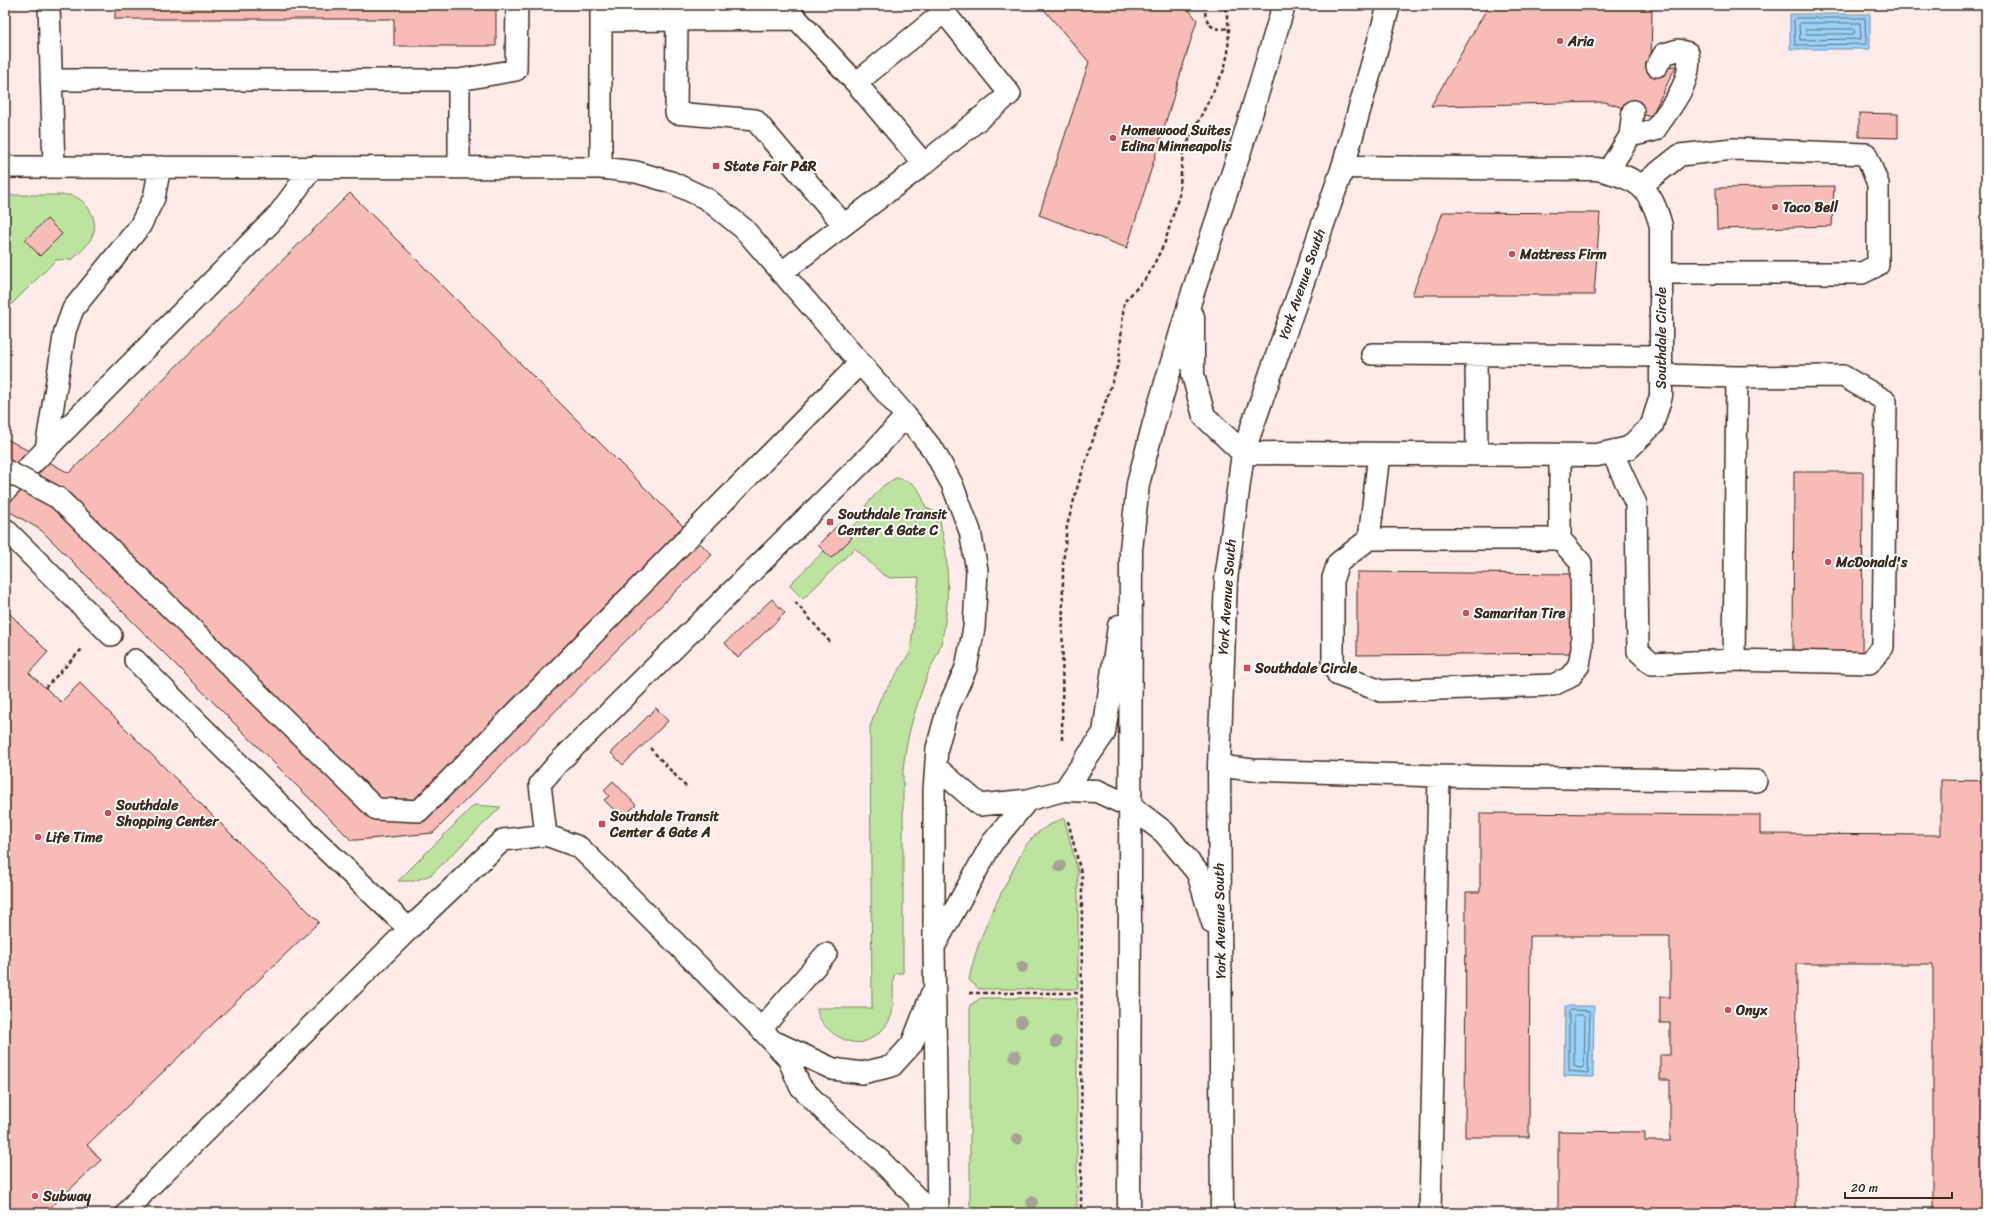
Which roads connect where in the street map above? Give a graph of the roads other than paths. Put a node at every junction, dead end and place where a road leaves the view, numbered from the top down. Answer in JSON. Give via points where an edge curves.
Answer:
{"nodes":[{"id":1,"x":49,"y":5,"type":"edge"},
{"id":2,"x":517,"y":5,"type":"edge"},
{"id":3,"x":1389,"y":5,"type":"edge"},
{"id":4,"x":1284,"y":6,"type":"edge"},
{"id":5,"x":601,"y":13,"type":"edge"},
{"id":6,"x":677,"y":20,"type":"junction"},
{"id":7,"x":1657,"y":66,"type":"dead end"},
{"id":8,"x":51,"y":80,"type":"junction"},
{"id":9,"x":459,"y":80,"type":"junction"},
{"id":10,"x":856,"y":83,"type":"junction"},
{"id":11,"x":1633,"y":111,"type":"dead end"},
{"id":12,"x":1630,"y":136,"type":"junction"},
{"id":13,"x":924,"y":164,"type":"junction"},
{"id":14,"x":5,"y":167,"type":"edge"},
{"id":15,"x":54,"y":167,"type":"junction"},
{"id":16,"x":160,"y":167,"type":"junction"},
{"id":17,"x":314,"y":167,"type":"junction"},
{"id":18,"x":459,"y":167,"type":"junction"},
{"id":19,"x":1343,"y":167,"type":"junction"},
{"id":20,"x":601,"y":168,"type":"junction"},
{"id":21,"x":1608,"y":172,"type":"junction"},
{"id":22,"x":1642,"y":185,"type":"junction"},
{"id":23,"x":843,"y":224,"type":"junction"},
{"id":24,"x":781,"y":272,"type":"junction"},
{"id":25,"x":1661,"y":272,"type":"junction"},
{"id":26,"x":1193,"y":292,"type":"junction"},
{"id":27,"x":1372,"y":354,"type":"dead end"},
{"id":28,"x":1476,"y":355,"type":"junction"},
{"id":29,"x":860,"y":364,"type":"junction"},
{"id":30,"x":1661,"y":366,"type":"junction"},
{"id":31,"x":1731,"y":377,"type":"junction"},
{"id":32,"x":906,"y":416,"type":"junction"},
{"id":33,"x":46,"y":449,"type":"junction"},
{"id":34,"x":1612,"y":452,"type":"junction"},
{"id":35,"x":1243,"y":453,"type":"junction"},
{"id":36,"x":1379,"y":454,"type":"junction"},
{"id":37,"x":1477,"y":454,"type":"junction"},
{"id":38,"x":1560,"y":455,"type":"junction"},
{"id":39,"x":5,"y":470,"type":"edge"},
{"id":40,"x":5,"y":491,"type":"edge"},
{"id":41,"x":5,"y":529,"type":"edge"},
{"id":42,"x":1369,"y":539,"type":"junction"},
{"id":43,"x":1560,"y":539,"type":"junction"},
{"id":44,"x":1132,"y":542,"type":"junction"},
{"id":45,"x":111,"y":635,"type":"dead end"},
{"id":46,"x":135,"y":660,"type":"dead end"},
{"id":47,"x":1734,"y":660,"type":"junction"},
{"id":48,"x":1219,"y":766,"type":"junction"},
{"id":49,"x":936,"y":767,"type":"junction"},
{"id":50,"x":1439,"y":776,"type":"junction"},
{"id":51,"x":1756,"y":781,"type":"dead end"},
{"id":52,"x":1065,"y":790,"type":"junction"},
{"id":53,"x":1028,"y":800,"type":"junction"},
{"id":54,"x":1130,"y":806,"type":"junction"},
{"id":55,"x":546,"y":835,"type":"junction"},
{"id":56,"x":409,"y":929,"type":"junction"},
{"id":57,"x":934,"y":947,"type":"junction"},
{"id":58,"x":1220,"y":947,"type":"junction"},
{"id":59,"x":826,"y":954,"type":"dead end"},
{"id":60,"x":935,"y":985,"type":"junction"},
{"id":61,"x":766,"y":1035,"type":"junction"},
{"id":62,"x":127,"y":1213,"type":"edge"},
{"id":63,"x":924,"y":1213,"type":"edge"},
{"id":64,"x":938,"y":1213,"type":"edge"},
{"id":65,"x":1129,"y":1213,"type":"edge"},
{"id":66,"x":1222,"y":1213,"type":"edge"},
{"id":67,"x":1430,"y":1213,"type":"edge"}],
"edges":[{"from":1,"to":8,"type":"lane"},
{"from":2,"to":9,"type":"lane","via":[[516,70]]},
{"from":3,"to":19,"type":"street","name":"York Avenue South"},
{"from":4,"to":26,"type":"street","via":[[1240,154]]},
{"from":5,"to":6,"type":"lane"},
{"from":5,"to":20,"type":"lane"},
{"from":6,"to":10,"type":"lane","via":[[796,19]]},
{"from":6,"to":23,"type":"lane","via":[[676,113],[755,120]]},
{"from":7,"to":12,"type":"lane","via":[[1664,54],[1678,50],[1688,53],[1690,65],[1685,84],[1655,130]]},
{"from":8,"to":9,"type":"lane"},
{"from":8,"to":15,"type":"lane"},
{"from":9,"to":18,"type":"lane"},
{"from":10,"to":13,"type":"lane"},
{"from":10,"to":13,"type":"lane","via":[[944,12],[1010,94]]},
{"from":11,"to":12,"type":"lane"},
{"from":12,"to":21,"type":"lane"},
{"from":13,"to":23,"type":"lane"},
{"from":14,"to":15,"type":"lane"},
{"from":15,"to":16,"type":"lane"},
{"from":16,"to":17,"type":"lane"},
{"from":16,"to":33,"type":"lane","via":[[154,198],[140,226],[73,309],[65,331]]},
{"from":17,"to":18,"type":"lane"},
{"from":17,"to":33,"type":"lane","via":[[278,215]]},
{"from":18,"to":20,"type":"lane"},
{"from":19,"to":21,"type":"street","via":[[1597,169]]},
{"from":19,"to":35,"type":"street","name":"York Avenue South"},
{"from":20,"to":24,"type":"lane","via":[[636,172],[671,182],[707,199],[744,229]]},
{"from":21,"to":22,"type":"street"},
{"from":22,"to":25,"type":"street","name":"Southdale Circle","via":[[1655,204],[1661,226]]},
{"from":22,"to":25,"type":"lane","via":[[1680,155],[1733,150],[1866,154],[1878,184],[1878,265],[1862,273]]},
{"from":23,"to":24,"type":"lane"},
{"from":24,"to":29,"type":"lane"},
{"from":25,"to":30,"type":"street","name":"Southdale Circle"},
{"from":26,"to":35,"type":"street","via":[[1192,375],[1204,416]]},
{"from":26,"to":44,"type":"street","via":[[1138,484]]},
{"from":27,"to":28,"type":"lane"},
{"from":28,"to":30,"type":"lane"},
{"from":28,"to":37,"type":"lane"},
{"from":29,"to":32,"type":"lane"},
{"from":29,"to":39,"type":"lane","bridge":true,"via":[[419,810],[376,809],[58,498]]},
{"from":30,"to":31,"type":"lane"},
{"from":30,"to":34,"type":"street","name":"Southdale Circle","via":[[1661,396],[1652,425],[1629,448]]},
{"from":31,"to":47,"type":"lane","via":[[1737,377]]},
{"from":31,"to":47,"type":"lane","via":[[1843,376],[1886,401],[1883,647],[1869,663]]},
{"from":32,"to":49,"type":"lane","via":[[934,452],[952,484],[970,530],[977,570],[974,628],[966,668],[948,708],[937,748]]},
{"from":32,"to":55,"type":"lane","via":[[874,451],[558,763],[540,784]]},
{"from":33,"to":40,"type":"lane"},
{"from":34,"to":38,"type":"street","name":"Southdale Circle","via":[[1597,455]]},
{"from":34,"to":47,"type":"lane","via":[[1636,504],[1638,651],[1652,664]]},
{"from":35,"to":36,"type":"street","name":"Southdale Circle"},
{"from":35,"to":48,"type":"street","name":"York Avenue South","via":[[1226,580]]},
{"from":36,"to":37,"type":"street","name":"Southdale Circle"},
{"from":36,"to":42,"type":"lane"},
{"from":37,"to":38,"type":"street","name":"Southdale Circle"},
{"from":38,"to":43,"type":"lane"},
{"from":41,"to":45,"type":"lane"},
{"from":42,"to":43,"type":"lane"},
{"from":42,"to":43,"type":"lane","via":[[1338,563],[1333,578],[1333,664],[1338,675],[1381,691],[1553,685],[1570,677],[1579,665],[1582,648],[1580,563]]},
{"from":44,"to":52,"type":"street","via":[[1104,733]]},
{"from":44,"to":54,"type":"street"},
{"from":46,"to":56,"type":"lane","via":[[302,827]]},
{"from":48,"to":50,"type":"lane","via":[[1253,770]]},
{"from":48,"to":58,"type":"street","name":"York Avenue South"},
{"from":49,"to":53,"type":"lane","via":[[980,805]]},
{"from":49,"to":57,"type":"lane"},
{"from":50,"to":51,"type":"lane"},
{"from":50,"to":67,"type":"lane"},
{"from":52,"to":53,"type":"lane"},
{"from":52,"to":54,"type":"street","via":[[1097,792]]},
{"from":53,"to":57,"type":"lane","via":[[992,843]]},
{"from":54,"to":58,"type":"street","via":[[1164,832],[1198,873]]},
{"from":54,"to":65,"type":"street"},
{"from":55,"to":56,"type":"lane","via":[[503,840]]},
{"from":55,"to":61,"type":"lane","via":[[579,847]]},
{"from":56,"to":62,"type":"lane","via":[[144,1192]]},
{"from":57,"to":60,"type":"lane"},
{"from":58,"to":66,"type":"street","name":"York Avenue South"},
{"from":59,"to":61,"type":"lane"},
{"from":60,"to":61,"type":"lane","via":[[912,1044],[892,1066],[862,1073],[833,1068]]},
{"from":60,"to":64,"type":"lane"},
{"from":61,"to":63,"type":"lane","via":[[788,1058],[800,1086],[831,1118],[881,1161],[917,1198]]}]}
